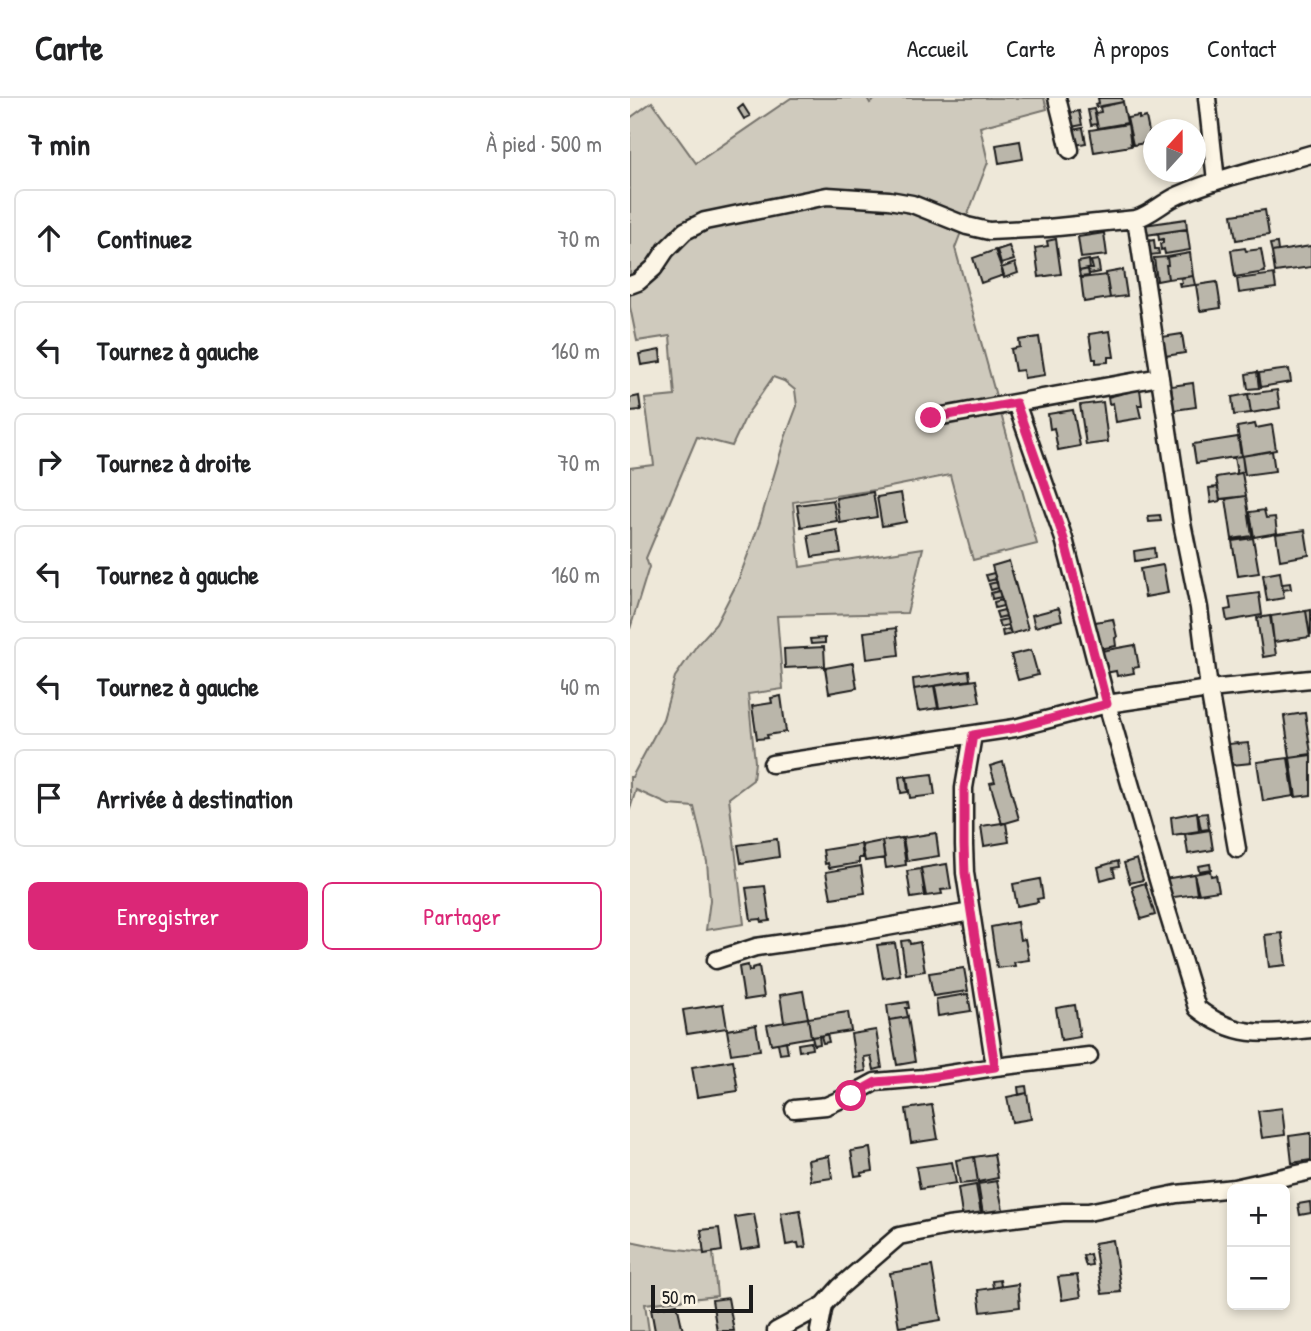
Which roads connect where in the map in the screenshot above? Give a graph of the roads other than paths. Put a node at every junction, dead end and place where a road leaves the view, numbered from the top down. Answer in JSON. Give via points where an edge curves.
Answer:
{"nodes":[{"id":1,"x":1057,"y":98,"type":"edge"},
{"id":2,"x":1207,"y":98,"type":"edge"},
{"id":3,"x":1070,"y":149,"type":"dead end"},
{"id":4,"x":1311,"y":154,"type":"edge"},
{"id":5,"x":1216,"y":181,"type":"junction"},
{"id":6,"x":1136,"y":219,"type":"junction"},
{"id":7,"x":630,"y":285,"type":"edge"},
{"id":8,"x":1160,"y":377,"type":"junction"},
{"id":9,"x":1016,"y":403,"type":"junction"},
{"id":10,"x":931,"y":418,"type":"dead end"},
{"id":11,"x":1311,"y":679,"type":"edge"},
{"id":12,"x":1209,"y":689,"type":"junction"},
{"id":13,"x":1107,"y":704,"type":"junction"},
{"id":14,"x":973,"y":735,"type":"junction"},
{"id":15,"x":772,"y":764,"type":"dead end"},
{"id":16,"x":1237,"y":849,"type":"dead end"},
{"id":17,"x":971,"y":912,"type":"junction"},
{"id":18,"x":716,"y":960,"type":"dead end"},
{"id":19,"x":1311,"y":1028,"type":"edge"},
{"id":20,"x":1088,"y":1056,"type":"dead end"},
{"id":21,"x":995,"y":1067,"type":"junction"},
{"id":22,"x":794,"y":1109,"type":"dead end"},
{"id":23,"x":1311,"y":1171,"type":"edge"},
{"id":24,"x":824,"y":1305,"type":"junction"},
{"id":25,"x":776,"y":1331,"type":"edge"},
{"id":26,"x":819,"y":1331,"type":"edge"}],
"edges":[{"from":1,"to":3,"type":"street"},
{"from":2,"to":5,"type":"street"},
{"from":4,"to":5,"type":"street"},
{"from":5,"to":6,"type":"street"},
{"from":6,"to":7,"type":"street","via":[[989,231],[912,204],[827,196],[705,221],[685,231],[654,268]]},
{"from":6,"to":8,"type":"street"},
{"from":8,"to":9,"type":"street"},
{"from":8,"to":12,"type":"street"},
{"from":9,"to":10,"type":"street"},
{"from":9,"to":13,"type":"street","via":[[1064,539]]},
{"from":11,"to":12,"type":"street"},
{"from":12,"to":13,"type":"street"},
{"from":12,"to":16,"type":"street"},
{"from":13,"to":14,"type":"street"},
{"from":13,"to":19,"type":"street","via":[[1197,1009],[1226,1026],[1257,1034]]},
{"from":14,"to":15,"type":"street"},
{"from":14,"to":17,"type":"street","via":[[964,788],[965,873]]},
{"from":17,"to":18,"type":"street","via":[[756,947]]},
{"from":17,"to":21,"type":"street"},
{"from":20,"to":21,"type":"street"},
{"from":21,"to":22,"type":"street","via":[[876,1082],[826,1106]]},
{"from":23,"to":24,"type":"street","via":[[1088,1212],[1050,1213],[899,1236]]},
{"from":24,"to":25,"type":"street"},
{"from":24,"to":26,"type":"street"}]}
